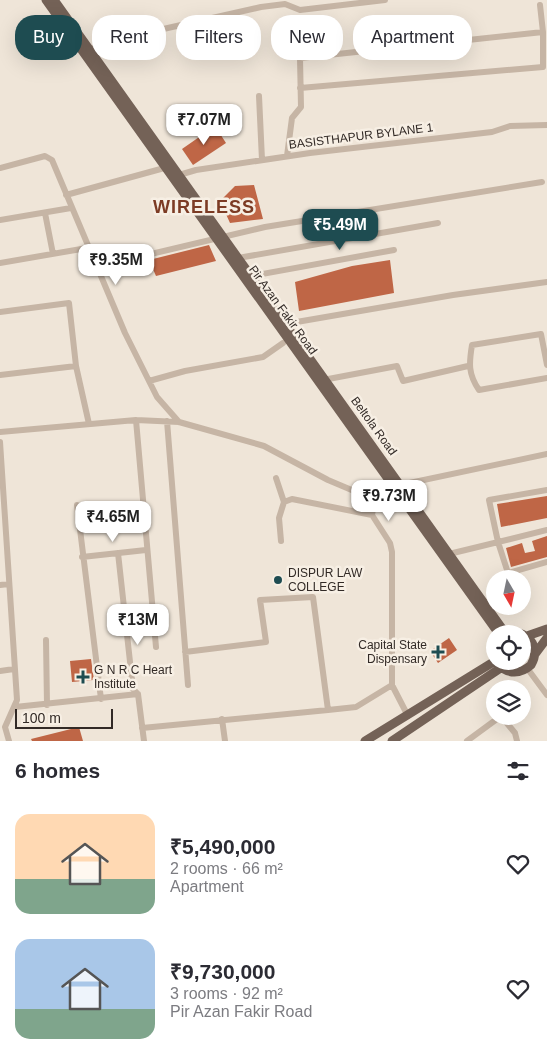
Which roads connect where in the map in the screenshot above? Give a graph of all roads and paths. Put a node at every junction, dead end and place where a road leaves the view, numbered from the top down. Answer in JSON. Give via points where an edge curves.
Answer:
{"nodes":[{"id":1,"x":46,"y":0,"type":"edge"},
{"id":2,"x":54,"y":0,"type":"edge"},
{"id":3,"x":385,"y":0,"type":"edge"},
{"id":4,"x":543,"y":3,"type":"edge"},
{"id":5,"x":543,"y":32,"type":"junction"},
{"id":6,"x":90,"y":51,"type":"junction"},
{"id":7,"x":300,"y":88,"type":"junction"},
{"id":8,"x":259,"y":96,"type":"dead end"},
{"id":9,"x":547,"y":125,"type":"edge"},
{"id":10,"x":287,"y":156,"type":"junction"},
{"id":11,"x":262,"y":160,"type":"junction"},
{"id":12,"x":169,"y":167,"type":"junction"},
{"id":13,"x":0,"y":168,"type":"edge"},
{"id":14,"x":179,"y":175,"type":"junction"},
{"id":15,"x":542,"y":182,"type":"dead end"},
{"id":16,"x":66,"y":195,"type":"junction"},
{"id":17,"x":71,"y":208,"type":"junction"},
{"id":18,"x":45,"y":213,"type":"junction"},
{"id":19,"x":0,"y":220,"type":"edge"},
{"id":20,"x":438,"y":223,"type":"dead end"},
{"id":21,"x":216,"y":238,"type":"junction"},
{"id":22,"x":87,"y":248,"type":"junction"},
{"id":23,"x":394,"y":250,"type":"dead end"},
{"id":24,"x":53,"y":254,"type":"junction"},
{"id":25,"x":238,"y":258,"type":"junction"},
{"id":26,"x":0,"y":263,"type":"edge"},
{"id":27,"x":96,"y":267,"type":"junction"},
{"id":28,"x":251,"y":276,"type":"junction"},
{"id":29,"x":547,"y":282,"type":"edge"},
{"id":30,"x":0,"y":312,"type":"edge"},
{"id":31,"x":285,"y":324,"type":"junction"},
{"id":32,"x":283,"y":343,"type":"dead end"},
{"id":33,"x":547,"y":365,"type":"edge"},
{"id":34,"x":76,"y":366,"type":"junction"},
{"id":35,"x":468,"y":366,"type":"junction"},
{"id":36,"x":0,"y":375,"type":"edge"},
{"id":37,"x":547,"y":378,"type":"edge"},
{"id":38,"x":149,"y":381,"type":"junction"},
{"id":39,"x":322,"y":381,"type":"junction"},
{"id":40,"x":136,"y":420,"type":"junction"},
{"id":41,"x":167,"y":421,"type":"junction"},
{"id":42,"x":179,"y":422,"type":"junction"},
{"id":43,"x":89,"y":424,"type":"junction"},
{"id":44,"x":0,"y":432,"type":"edge"},
{"id":45,"x":0,"y":442,"type":"edge"},
{"id":46,"x":547,"y":454,"type":"edge"},
{"id":47,"x":276,"y":478,"type":"dead end"},
{"id":48,"x":396,"y":485,"type":"junction"},
{"id":49,"x":547,"y":490,"type":"edge"},
{"id":50,"x":376,"y":491,"type":"junction"},
{"id":51,"x":284,"y":502,"type":"junction"},
{"id":52,"x":77,"y":505,"type":"dead end"},
{"id":53,"x":3,"y":515,"type":"edge"},
{"id":54,"x":372,"y":515,"type":"junction"},
{"id":55,"x":547,"y":530,"type":"edge"},
{"id":56,"x":281,"y":541,"type":"dead end"},
{"id":57,"x":498,"y":542,"type":"junction"},
{"id":58,"x":146,"y":550,"type":"junction"},
{"id":59,"x":118,"y":553,"type":"junction"},
{"id":60,"x":449,"y":554,"type":"junction"},
{"id":61,"x":82,"y":558,"type":"junction"},
{"id":62,"x":547,"y":562,"type":"edge"},
{"id":63,"x":9,"y":584,"type":"junction"},
{"id":64,"x":0,"y":585,"type":"edge"},
{"id":65,"x":493,"y":625,"type":"edge"},
{"id":66,"x":501,"y":625,"type":"edge"},
{"id":67,"x":547,"y":629,"type":"edge"},
{"id":68,"x":531,"y":633,"type":"edge"},
{"id":69,"x":547,"y":638,"type":"edge"},
{"id":70,"x":46,"y":640,"type":"dead end"},
{"id":71,"x":531,"y":642,"type":"edge"},
{"id":72,"x":156,"y":647,"type":"dead end"},
{"id":73,"x":185,"y":652,"type":"junction"},
{"id":74,"x":535,"y":654,"type":"junction"},
{"id":75,"x":531,"y":661,"type":"edge"},
{"id":76,"x":14,"y":669,"type":"junction"},
{"id":77,"x":0,"y":670,"type":"edge"},
{"id":78,"x":486,"y":670,"type":"edge"},
{"id":79,"x":489,"y":670,"type":"edge"},
{"id":80,"x":528,"y":670,"type":"edge"},
{"id":81,"x":188,"y":685,"type":"dead end"},
{"id":82,"x":392,"y":685,"type":"junction"},
{"id":83,"x":138,"y":694,"type":"junction"},
{"id":84,"x":547,"y":695,"type":"edge"},
{"id":85,"x":101,"y":699,"type":"junction"},
{"id":86,"x":47,"y":705,"type":"junction"},
{"id":87,"x":15,"y":708,"type":"junction"},
{"id":88,"x":328,"y":710,"type":"junction"},
{"id":89,"x":408,"y":716,"type":"junction"},
{"id":90,"x":222,"y":719,"type":"junction"},
{"id":91,"x":489,"y":725,"type":"edge"},
{"id":92,"x":508,"y":725,"type":"edge"},
{"id":93,"x":389,"y":727,"type":"junction"},
{"id":94,"x":142,"y":728,"type":"junction"},
{"id":95,"x":399,"y":739,"type":"edge"},
{"id":96,"x":0,"y":740,"type":"edge"},
{"id":97,"x":8,"y":740,"type":"edge"},
{"id":98,"x":144,"y":741,"type":"edge"},
{"id":99,"x":225,"y":741,"type":"edge"},
{"id":100,"x":365,"y":741,"type":"edge"},
{"id":101,"x":379,"y":741,"type":"edge"},
{"id":102,"x":467,"y":741,"type":"edge"},
{"id":103,"x":518,"y":741,"type":"edge"}],
"edges":[{"from":1,"to":12,"type":"main road","name":"Pir Azan Fakir Road"},
{"from":2,"to":6,"type":"main road","name":"Pir Azan Fakir Road"},
{"from":3,"to":6,"type":"street","via":[[300,10],[285,4],[261,7],[110,41]]},
{"from":4,"to":5,"type":"street"},
{"from":5,"to":7,"type":"street","via":[[300,58]]},
{"from":5,"to":7,"type":"street","via":[[543,66]]},
{"from":6,"to":12,"type":"main road","name":"Pir Azan Fakir Road"},
{"from":7,"to":10,"type":"street","via":[[301,108],[292,118]]},
{"from":8,"to":11,"type":"street"},
{"from":9,"to":10,"type":"street","name":"BASISTHAPUR BYLANE 1","via":[[510,126],[492,132]]},
{"from":10,"to":11,"type":"street","name":"BASISTHAPUR BYLANE 1"},
{"from":11,"to":14,"type":"street","name":"BASISTHAPUR BYLANE 1"},
{"from":12,"to":14,"type":"main road","name":"Pir Azan Fakir Road"},
{"from":12,"to":16,"type":"street"},
{"from":12,"to":21,"type":"main road","name":"Pir Azan Fakir Road"},
{"from":13,"to":16,"type":"street","via":[[45,156],[50,158]]},
{"from":14,"to":21,"type":"main road","name":"Pir Azan Fakir Road","via":[[204,207]]},
{"from":15,"to":21,"type":"street","via":[[275,225]]},
{"from":16,"to":17,"type":"street"},
{"from":17,"to":18,"type":"street"},
{"from":17,"to":22,"type":"street"},
{"from":18,"to":19,"type":"street"},
{"from":18,"to":24,"type":"street"},
{"from":20,"to":25,"type":"street"},
{"from":21,"to":25,"type":"main road","name":"Pir Azan Fakir Road"},
{"from":21,"to":27,"type":"street"},
{"from":21,"to":39,"type":"main road","name":"Pir Azan Fakir Road"},
{"from":22,"to":24,"type":"street"},
{"from":22,"to":27,"type":"street"},
{"from":23,"to":28,"type":"street"},
{"from":24,"to":26,"type":"street"},
{"from":25,"to":28,"type":"main road","name":"Pir Azan Fakir Road"},
{"from":27,"to":38,"type":"street"},
{"from":28,"to":31,"type":"main road","name":"Pir Azan Fakir Road"},
{"from":29,"to":31,"type":"street"},
{"from":30,"to":34,"type":"street","via":[[68,302]]},
{"from":31,"to":39,"type":"main road","name":"Pir Azan Fakir Road"},
{"from":32,"to":38,"type":"street","via":[[263,357]]},
{"from":33,"to":35,"type":"street","via":[[541,334],[472,345]]},
{"from":34,"to":36,"type":"street"},
{"from":34,"to":43,"type":"street"},
{"from":35,"to":37,"type":"street","via":[[479,390]]},
{"from":35,"to":39,"type":"street","via":[[403,381],[397,366]]},
{"from":38,"to":42,"type":"street","via":[[157,397]]},
{"from":39,"to":48,"type":"main road","name":"Pir Azan Fakir Road"},
{"from":40,"to":41,"type":"street"},
{"from":40,"to":43,"type":"street"},
{"from":40,"to":58,"type":"street"},
{"from":41,"to":42,"type":"street"},
{"from":41,"to":73,"type":"street"},
{"from":42,"to":50,"type":"street","via":[[264,446],[354,491]]},
{"from":43,"to":44,"type":"street"},
{"from":45,"to":53,"type":"street"},
{"from":46,"to":48,"type":"street"},
{"from":47,"to":51,"type":"street"},
{"from":48,"to":50,"type":"street"},
{"from":48,"to":60,"type":"main road"},
{"from":48,"to":65,"type":"main road","name":"Pir Azan Fakir Road"},
{"from":49,"to":57,"type":"street","via":[[489,500]]},
{"from":50,"to":54,"type":"street"},
{"from":51,"to":54,"type":"street","via":[[292,499]]},
{"from":51,"to":56,"type":"street","via":[[279,518]]},
{"from":52,"to":61,"type":"street"},
{"from":53,"to":63,"type":"street"},
{"from":54,"to":82,"type":"street","via":[[390,543],[392,552]]},
{"from":55,"to":57,"type":"street"},
{"from":57,"to":60,"type":"street"},
{"from":57,"to":62,"type":"street","via":[[508,574]]},
{"from":58,"to":59,"type":"street"},
{"from":58,"to":72,"type":"street"},
{"from":59,"to":61,"type":"street"},
{"from":59,"to":83,"type":"street","via":[[133,689]]},
{"from":60,"to":66,"type":"main road"},
{"from":61,"to":85,"type":"street"},
{"from":63,"to":64,"type":"street"},
{"from":63,"to":76,"type":"street"},
{"from":67,"to":68,"type":"main road"},
{"from":69,"to":74,"type":"main road"},
{"from":70,"to":86,"type":"street"},
{"from":71,"to":74,"type":"main road"},
{"from":73,"to":81,"type":"street"},
{"from":73,"to":88,"type":"street","via":[[266,642],[260,600],[313,597]]},
{"from":74,"to":75,"type":"main road"},
{"from":76,"to":77,"type":"street"},
{"from":76,"to":87,"type":"street"},
{"from":78,"to":89,"type":"main road"},
{"from":79,"to":95,"type":"main road"},
{"from":80,"to":84,"type":"street"},
{"from":82,"to":88,"type":"street","via":[[356,707]]},
{"from":82,"to":89,"type":"street"},
{"from":83,"to":85,"type":"street"},
{"from":83,"to":94,"type":"street"},
{"from":85,"to":86,"type":"street"},
{"from":86,"to":87,"type":"street"},
{"from":87,"to":97,"type":"street","via":[[5,727]]},
{"from":88,"to":90,"type":"street"},
{"from":89,"to":93,"type":"main road"},
{"from":90,"to":94,"type":"street"},
{"from":90,"to":99,"type":"street"},
{"from":91,"to":102,"type":"street"},
{"from":92,"to":103,"type":"street"},
{"from":93,"to":100,"type":"main road"},
{"from":93,"to":101,"type":"main road"},
{"from":94,"to":98,"type":"street"},
{"from":96,"to":97,"type":"street"}]}
